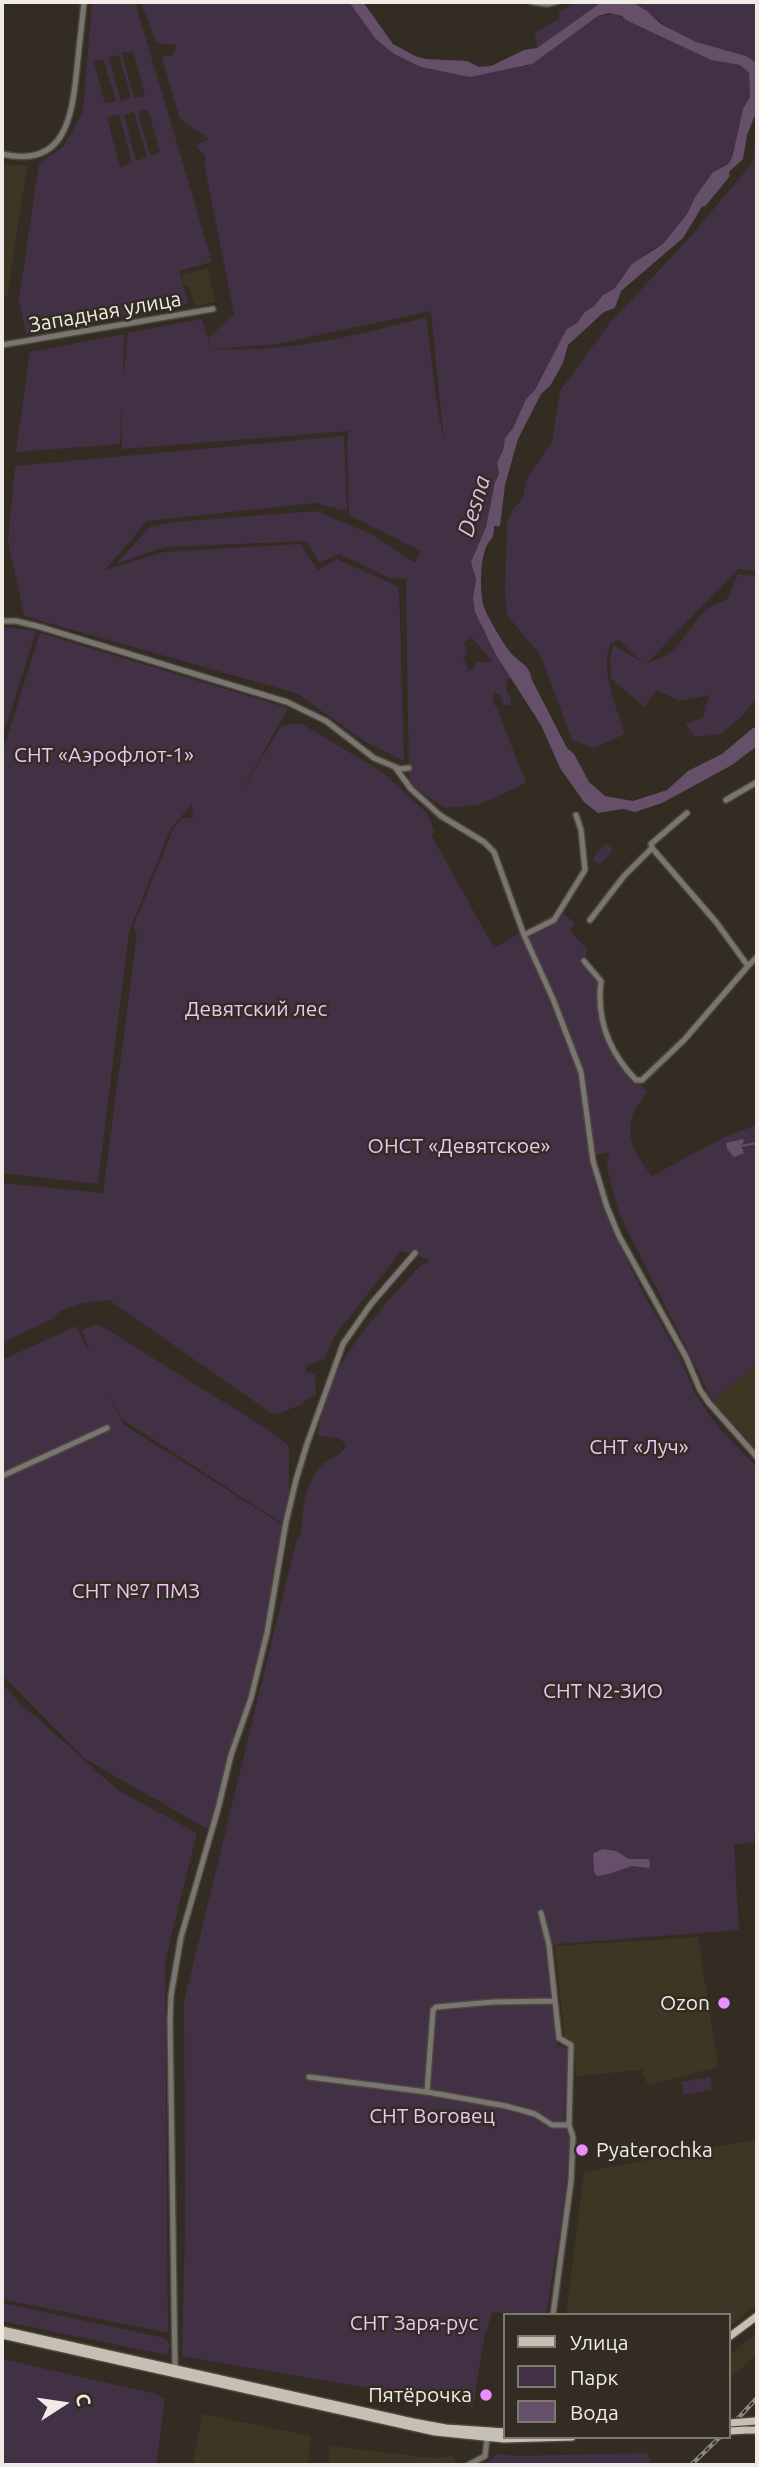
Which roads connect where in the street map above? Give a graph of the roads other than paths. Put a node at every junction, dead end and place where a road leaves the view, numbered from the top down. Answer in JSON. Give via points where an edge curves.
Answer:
{"nodes":[{"id":1,"x":84,"y":2,"type":"edge"},
{"id":2,"x":532,"y":2,"type":"edge"},
{"id":3,"x":556,"y":2,"type":"edge"},
{"id":4,"x":2,"y":154,"type":"edge"},
{"id":5,"x":213,"y":309,"type":"dead end"},
{"id":6,"x":2,"y":345,"type":"edge"},
{"id":7,"x":2,"y":621,"type":"edge"},
{"id":8,"x":395,"y":767,"type":"junction"},
{"id":9,"x":409,"y":768,"type":"dead end"},
{"id":10,"x":757,"y":782,"type":"edge"},
{"id":11,"x":726,"y":800,"type":"dead end"},
{"id":12,"x":687,"y":813,"type":"dead end"},
{"id":13,"x":576,"y":815,"type":"dead end"},
{"id":14,"x":652,"y":848,"type":"junction"},
{"id":15,"x":590,"y":920,"type":"dead end"},
{"id":16,"x":524,"y":935,"type":"junction"},
{"id":17,"x":757,"y":957,"type":"edge"},
{"id":18,"x":584,"y":961,"type":"dead end"},
{"id":19,"x":748,"y":966,"type":"junction"},
{"id":20,"x":415,"y":1253,"type":"dead end"},
{"id":21,"x":107,"y":1428,"type":"dead end"},
{"id":22,"x":757,"y":1457,"type":"edge"},
{"id":23,"x":2,"y":1476,"type":"edge"},
{"id":24,"x":541,"y":1913,"type":"dead end"},
{"id":25,"x":555,"y":2001,"type":"junction"},
{"id":26,"x":309,"y":2077,"type":"dead end"},
{"id":27,"x":427,"y":2092,"type":"junction"},
{"id":28,"x":569,"y":2125,"type":"junction"},
{"id":29,"x":553,"y":2313,"type":"edge"},
{"id":30,"x":757,"y":2316,"type":"edge"},
{"id":31,"x":2,"y":2330,"type":"edge"},
{"id":32,"x":2,"y":2335,"type":"edge"},
{"id":33,"x":731,"y":2336,"type":"edge"},
{"id":34,"x":179,"y":2371,"type":"junction"},
{"id":35,"x":731,"y":2423,"type":"edge"},
{"id":36,"x":757,"y":2424,"type":"edge"},
{"id":37,"x":731,"y":2431,"type":"edge"},
{"id":38,"x":504,"y":2432,"type":"edge"},
{"id":39,"x":487,"y":2438,"type":"junction"},
{"id":40,"x":504,"y":2438,"type":"edge"},
{"id":41,"x":468,"y":2465,"type":"edge"}],
"edges":[{"from":1,"to":4,"type":"street","via":[[74,106],[68,124],[55,144],[38,155]]},
{"from":2,"to":3,"type":"street"},
{"from":5,"to":6,"type":"street","name":"Западная улица"},
{"from":7,"to":8,"type":"street","via":[[37,626],[287,702],[326,721],[374,758]]},
{"from":8,"to":9,"type":"street"},
{"from":8,"to":16,"type":"street","via":[[441,816],[494,852]]},
{"from":10,"to":11,"type":"street"},
{"from":12,"to":14,"type":"street","via":[[651,844]]},
{"from":13,"to":16,"type":"street","via":[[585,870],[554,920]]},
{"from":14,"to":15,"type":"street"},
{"from":14,"to":19,"type":"street"},
{"from":16,"to":22,"type":"street","via":[[581,1072],[593,1161],[619,1236],[700,1390]]},
{"from":17,"to":19,"type":"street"},
{"from":18,"to":19,"type":"street","via":[[601,981],[599,1014],[610,1044],[636,1080],[642,1080],[684,1040]]},
{"from":20,"to":34,"type":"street","via":[[343,1344],[307,1444],[251,1698],[181,1937],[170,2021]]},
{"from":21,"to":23,"type":"street"},
{"from":24,"to":25,"type":"street"},
{"from":25,"to":27,"type":"street","via":[[436,2007]]},
{"from":25,"to":28,"type":"street","via":[[559,2038],[572,2045]]},
{"from":26,"to":27,"type":"street"},
{"from":27,"to":28,"type":"street","via":[[506,2106],[535,2113],[552,2125]]},
{"from":28,"to":29,"type":"street","via":[[573,2137],[571,2181]]},
{"from":30,"to":33,"type":"main road"},
{"from":31,"to":34,"type":"main road"},
{"from":32,"to":34,"type":"main road"},
{"from":34,"to":38,"type":"main road","via":[[435,2426]]},
{"from":34,"to":39,"type":"main road","via":[[435,2432]]},
{"from":35,"to":36,"type":"main road","bridge":true},
{"from":36,"to":37,"type":"main road","bridge":true},
{"from":39,"to":40,"type":"main road"},
{"from":39,"to":41,"type":"street","via":[[485,2456]]}]}
